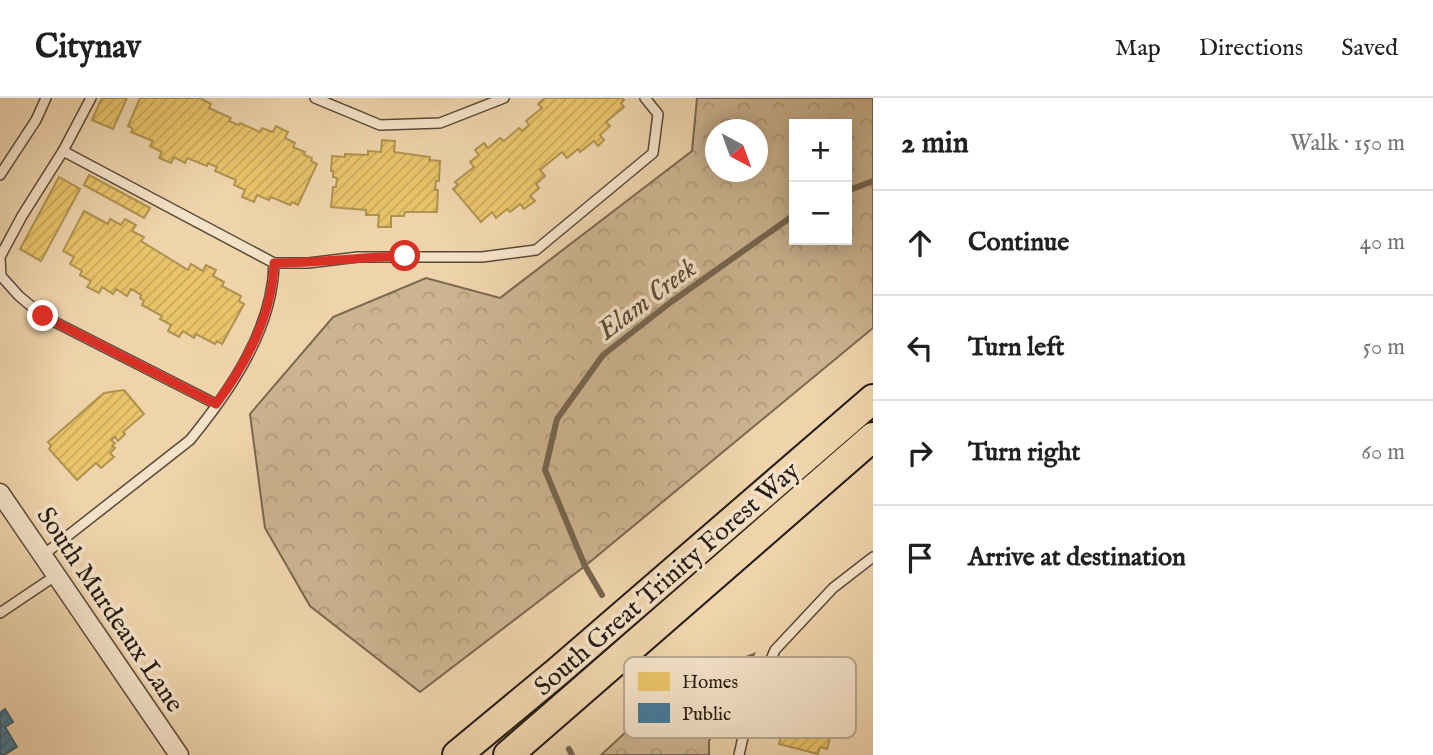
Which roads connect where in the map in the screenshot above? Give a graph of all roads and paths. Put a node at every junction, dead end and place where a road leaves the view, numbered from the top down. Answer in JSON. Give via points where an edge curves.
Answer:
{"nodes":[{"id":1,"x":46,"y":98,"type":"edge"},
{"id":2,"x":91,"y":98,"type":"edge"},
{"id":3,"x":315,"y":98,"type":"edge"},
{"id":4,"x":504,"y":98,"type":"edge"},
{"id":5,"x":645,"y":98,"type":"edge"},
{"id":6,"x":63,"y":151,"type":"junction"},
{"id":7,"x":0,"y":175,"type":"edge"},
{"id":8,"x":274,"y":263,"type":"junction"},
{"id":9,"x":873,"y":399,"type":"edge"},
{"id":10,"x":216,"y":404,"type":"junction"},
{"id":11,"x":871,"y":444,"type":"edge"},
{"id":12,"x":0,"y":493,"type":"edge"},
{"id":13,"x":42,"y":556,"type":"junction"},
{"id":14,"x":873,"y":557,"type":"edge"},
{"id":15,"x":55,"y":576,"type":"junction"},
{"id":16,"x":0,"y":613,"type":"edge"},
{"id":17,"x":772,"y":657,"type":"edge"},
{"id":18,"x":179,"y":755,"type":"edge"},
{"id":19,"x":457,"y":755,"type":"edge"},
{"id":20,"x":508,"y":755,"type":"edge"}],
"edges":[{"from":1,"to":7,"type":"lane"},
{"from":2,"to":6,"type":"lane"},
{"from":3,"to":4,"type":"lane","via":[[380,125],[440,123]]},
{"from":5,"to":8,"type":"lane","via":[[658,114],[653,153],[536,250],[482,257]]},
{"from":6,"to":8,"type":"lane"},
{"from":6,"to":10,"type":"lane","via":[[0,257],[1,276],[43,316]]},
{"from":8,"to":10,"type":"lane","via":[[271,295],[254,341],[236,379]]},
{"from":9,"to":19,"type":"main road","name":"South Great Trinity Forest Way"},
{"from":10,"to":13,"type":"lane","via":[[190,440]]},
{"from":11,"to":20,"type":"main road","name":"South Great Trinity Forest Way"},
{"from":12,"to":13,"type":"street","name":"South Murdeaux Lane"},
{"from":13,"to":15,"type":"street","name":"South Murdeaux Lane"},
{"from":14,"to":17,"type":"lane","via":[[834,588]]},
{"from":15,"to":16,"type":"lane"},
{"from":15,"to":18,"type":"street","name":"South Murdeaux Lane"}]}
